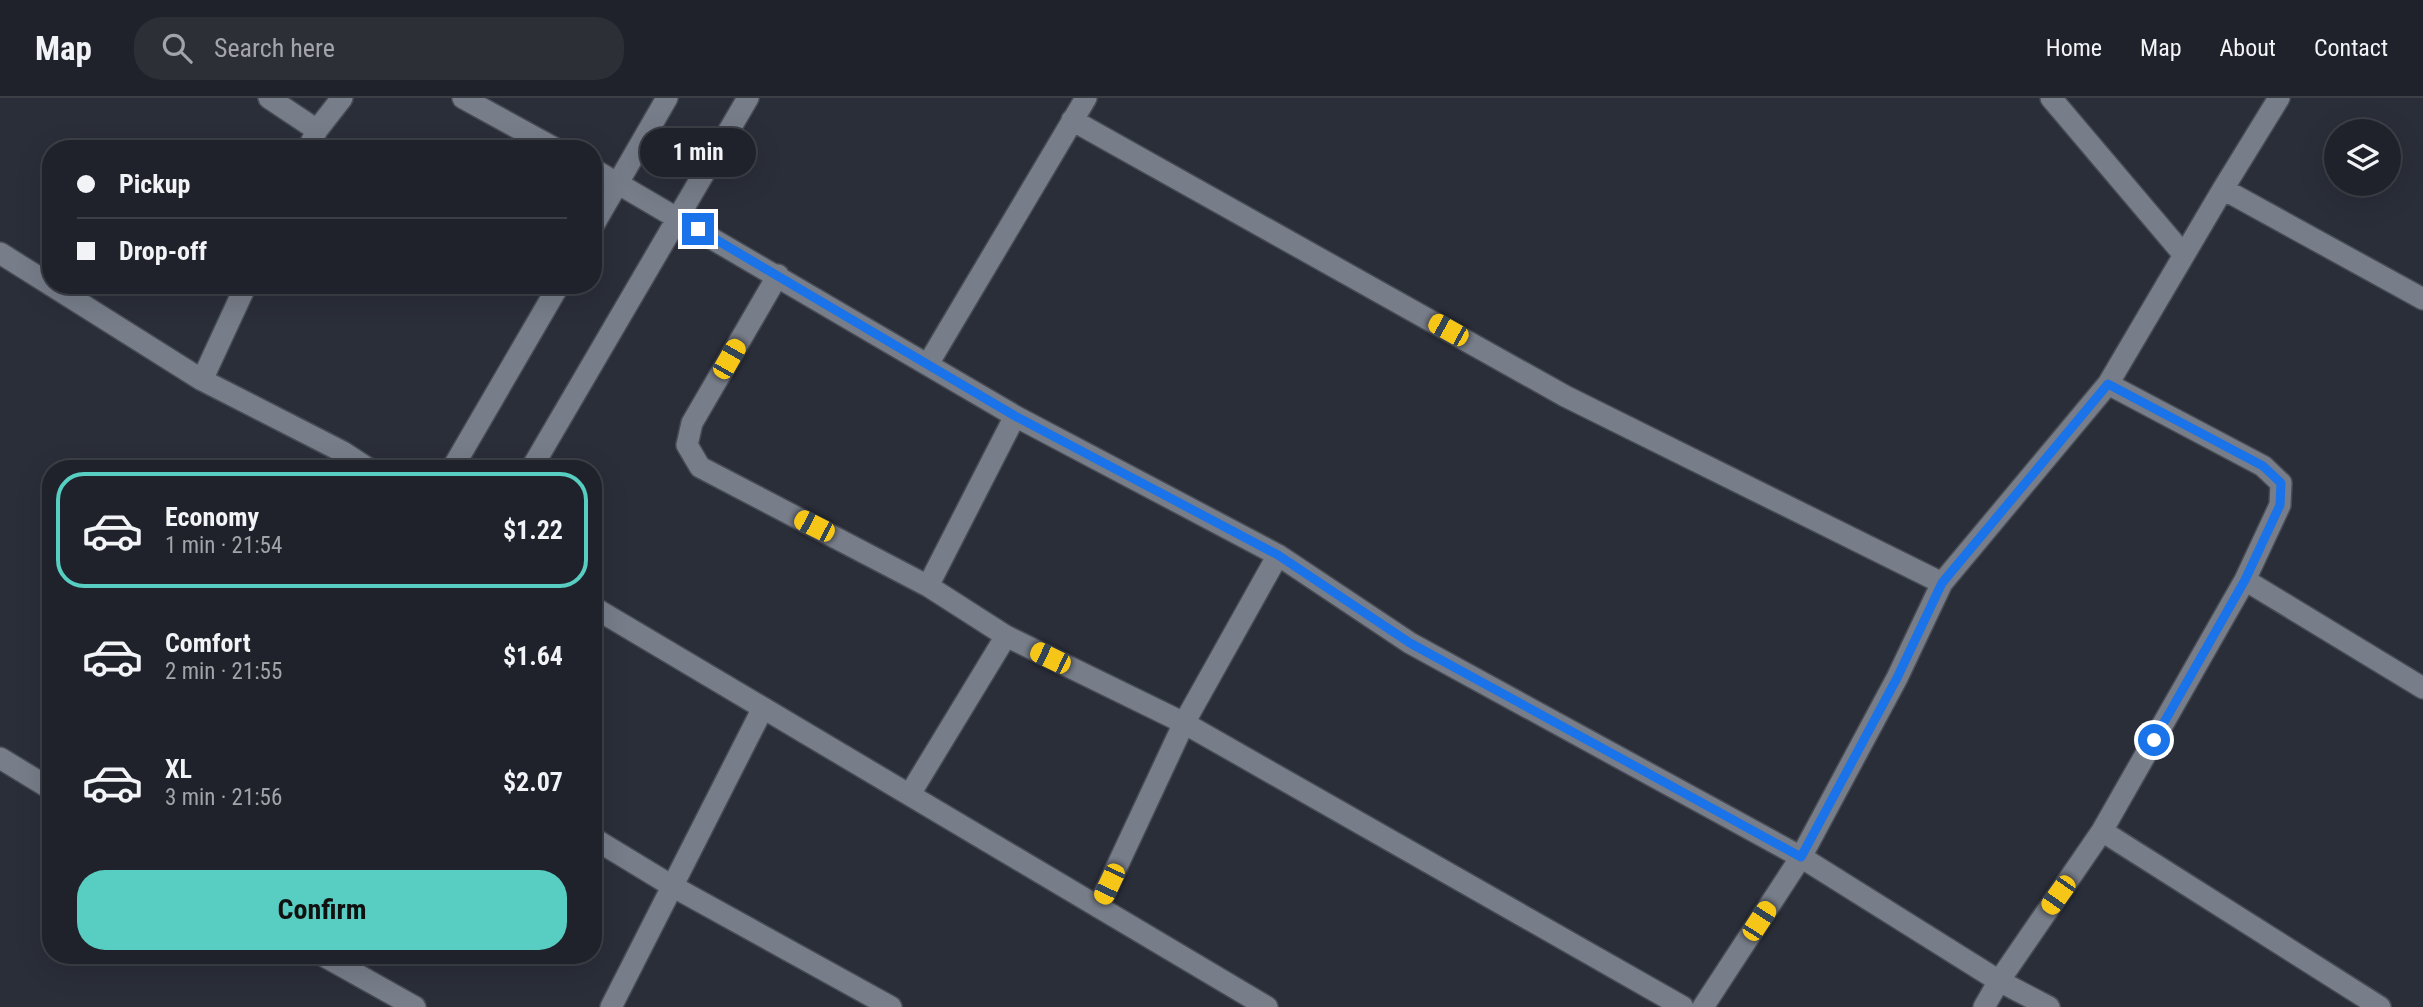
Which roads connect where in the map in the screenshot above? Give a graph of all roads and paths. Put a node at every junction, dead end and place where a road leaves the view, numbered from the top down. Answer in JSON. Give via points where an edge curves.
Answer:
{"nodes":[{"id":1,"x":269,"y":98,"type":"edge"},
{"id":2,"x":342,"y":98,"type":"edge"},
{"id":3,"x":463,"y":98,"type":"edge"},
{"id":4,"x":667,"y":98,"type":"edge"},
{"id":5,"x":748,"y":98,"type":"edge"},
{"id":6,"x":1086,"y":98,"type":"edge"},
{"id":7,"x":2051,"y":98,"type":"edge"},
{"id":8,"x":2279,"y":98,"type":"edge"},
{"id":9,"x":1072,"y":120,"type":"junction"},
{"id":10,"x":313,"y":139,"type":"edge"},
{"id":11,"x":540,"y":140,"type":"edge"},
{"id":12,"x":602,"y":174,"type":"edge"},
{"id":13,"x":618,"y":182,"type":"junction"},
{"id":14,"x":2223,"y":189,"type":"junction"},
{"id":15,"x":602,"y":210,"type":"edge"},
{"id":16,"x":678,"y":218,"type":"junction"},
{"id":17,"x":0,"y":253,"type":"edge"},
{"id":18,"x":2184,"y":255,"type":"junction"},
{"id":19,"x":778,"y":275,"type":"junction"},
{"id":20,"x":42,"y":279,"type":"edge"},
{"id":21,"x":65,"y":294,"type":"edge"},
{"id":22,"x":242,"y":294,"type":"edge"},
{"id":23,"x":554,"y":294,"type":"edge"},
{"id":24,"x":2423,"y":299,"type":"edge"},
{"id":25,"x":928,"y":364,"type":"junction"},
{"id":26,"x":202,"y":380,"type":"junction"},
{"id":27,"x":2108,"y":384,"type":"junction"},
{"id":28,"x":1015,"y":416,"type":"junction"},
{"id":29,"x":338,"y":460,"type":"edge"},
{"id":30,"x":458,"y":460,"type":"edge"},
{"id":31,"x":536,"y":460,"type":"edge"},
{"id":32,"x":1278,"y":555,"type":"junction"},
{"id":33,"x":2245,"y":580,"type":"junction"},
{"id":34,"x":1942,"y":583,"type":"junction"},
{"id":35,"x":928,"y":586,"type":"junction"},
{"id":36,"x":602,"y":612,"type":"edge"},
{"id":37,"x":1006,"y":636,"type":"junction"},
{"id":38,"x":2423,"y":688,"type":"edge"},
{"id":39,"x":763,"y":708,"type":"junction"},
{"id":40,"x":1184,"y":723,"type":"junction"},
{"id":41,"x":0,"y":758,"type":"edge"},
{"id":42,"x":42,"y":784,"type":"edge"},
{"id":43,"x":910,"y":794,"type":"junction"},
{"id":44,"x":2102,"y":831,"type":"junction"},
{"id":45,"x":602,"y":843,"type":"edge"},
{"id":46,"x":1801,"y":857,"type":"junction"},
{"id":47,"x":672,"y":886,"type":"junction"},
{"id":48,"x":1098,"y":907,"type":"junction"},
{"id":49,"x":338,"y":964,"type":"edge"},
{"id":50,"x":1999,"y":981,"type":"junction"},
{"id":51,"x":415,"y":1007,"type":"edge"},
{"id":52,"x":611,"y":1007,"type":"edge"},
{"id":53,"x":891,"y":1007,"type":"edge"},
{"id":54,"x":1267,"y":1007,"type":"edge"},
{"id":55,"x":1683,"y":1007,"type":"edge"},
{"id":56,"x":1703,"y":1007,"type":"edge"},
{"id":57,"x":1984,"y":1007,"type":"edge"},
{"id":58,"x":2049,"y":1007,"type":"edge"},
{"id":59,"x":2380,"y":1007,"type":"edge"}],
"edges":[{"from":1,"to":10,"type":"street"},
{"from":2,"to":10,"type":"street"},
{"from":3,"to":11,"type":"street"},
{"from":4,"to":13,"type":"street"},
{"from":5,"to":16,"type":"street"},
{"from":6,"to":9,"type":"street"},
{"from":7,"to":18,"type":"street"},
{"from":8,"to":14,"type":"street"},
{"from":9,"to":25,"type":"street"},
{"from":9,"to":34,"type":"street","via":[[1566,396]]},
{"from":12,"to":13,"type":"street"},
{"from":13,"to":15,"type":"street"},
{"from":13,"to":16,"type":"street"},
{"from":14,"to":18,"type":"street"},
{"from":14,"to":24,"type":"street"},
{"from":16,"to":19,"type":"street"},
{"from":16,"to":31,"type":"street"},
{"from":17,"to":20,"type":"street"},
{"from":18,"to":27,"type":"street"},
{"from":19,"to":25,"type":"street"},
{"from":19,"to":35,"type":"street","via":[[692,423],[687,444],[700,467]]},
{"from":21,"to":26,"type":"street"},
{"from":22,"to":26,"type":"street"},
{"from":23,"to":30,"type":"street"},
{"from":25,"to":28,"type":"street"},
{"from":26,"to":29,"type":"street"},
{"from":27,"to":33,"type":"street","via":[[2263,466],[2281,483],[2280,505]]},
{"from":27,"to":34,"type":"street"},
{"from":28,"to":32,"type":"street"},
{"from":28,"to":35,"type":"street"},
{"from":32,"to":40,"type":"street"},
{"from":32,"to":46,"type":"street","via":[[1410,643]]},
{"from":33,"to":38,"type":"street"},
{"from":33,"to":44,"type":"street"},
{"from":34,"to":46,"type":"street"},
{"from":35,"to":37,"type":"street"},
{"from":36,"to":39,"type":"street"},
{"from":37,"to":40,"type":"street"},
{"from":37,"to":43,"type":"street"},
{"from":39,"to":43,"type":"street"},
{"from":39,"to":47,"type":"street"},
{"from":40,"to":48,"type":"street"},
{"from":40,"to":55,"type":"street"},
{"from":41,"to":42,"type":"street"},
{"from":43,"to":48,"type":"street"},
{"from":44,"to":50,"type":"street"},
{"from":44,"to":59,"type":"street"},
{"from":45,"to":47,"type":"street"},
{"from":46,"to":50,"type":"street"},
{"from":46,"to":56,"type":"street"},
{"from":47,"to":52,"type":"street"},
{"from":47,"to":53,"type":"street"},
{"from":48,"to":54,"type":"street"},
{"from":49,"to":51,"type":"street"},
{"from":50,"to":57,"type":"street"},
{"from":50,"to":58,"type":"street"}]}
